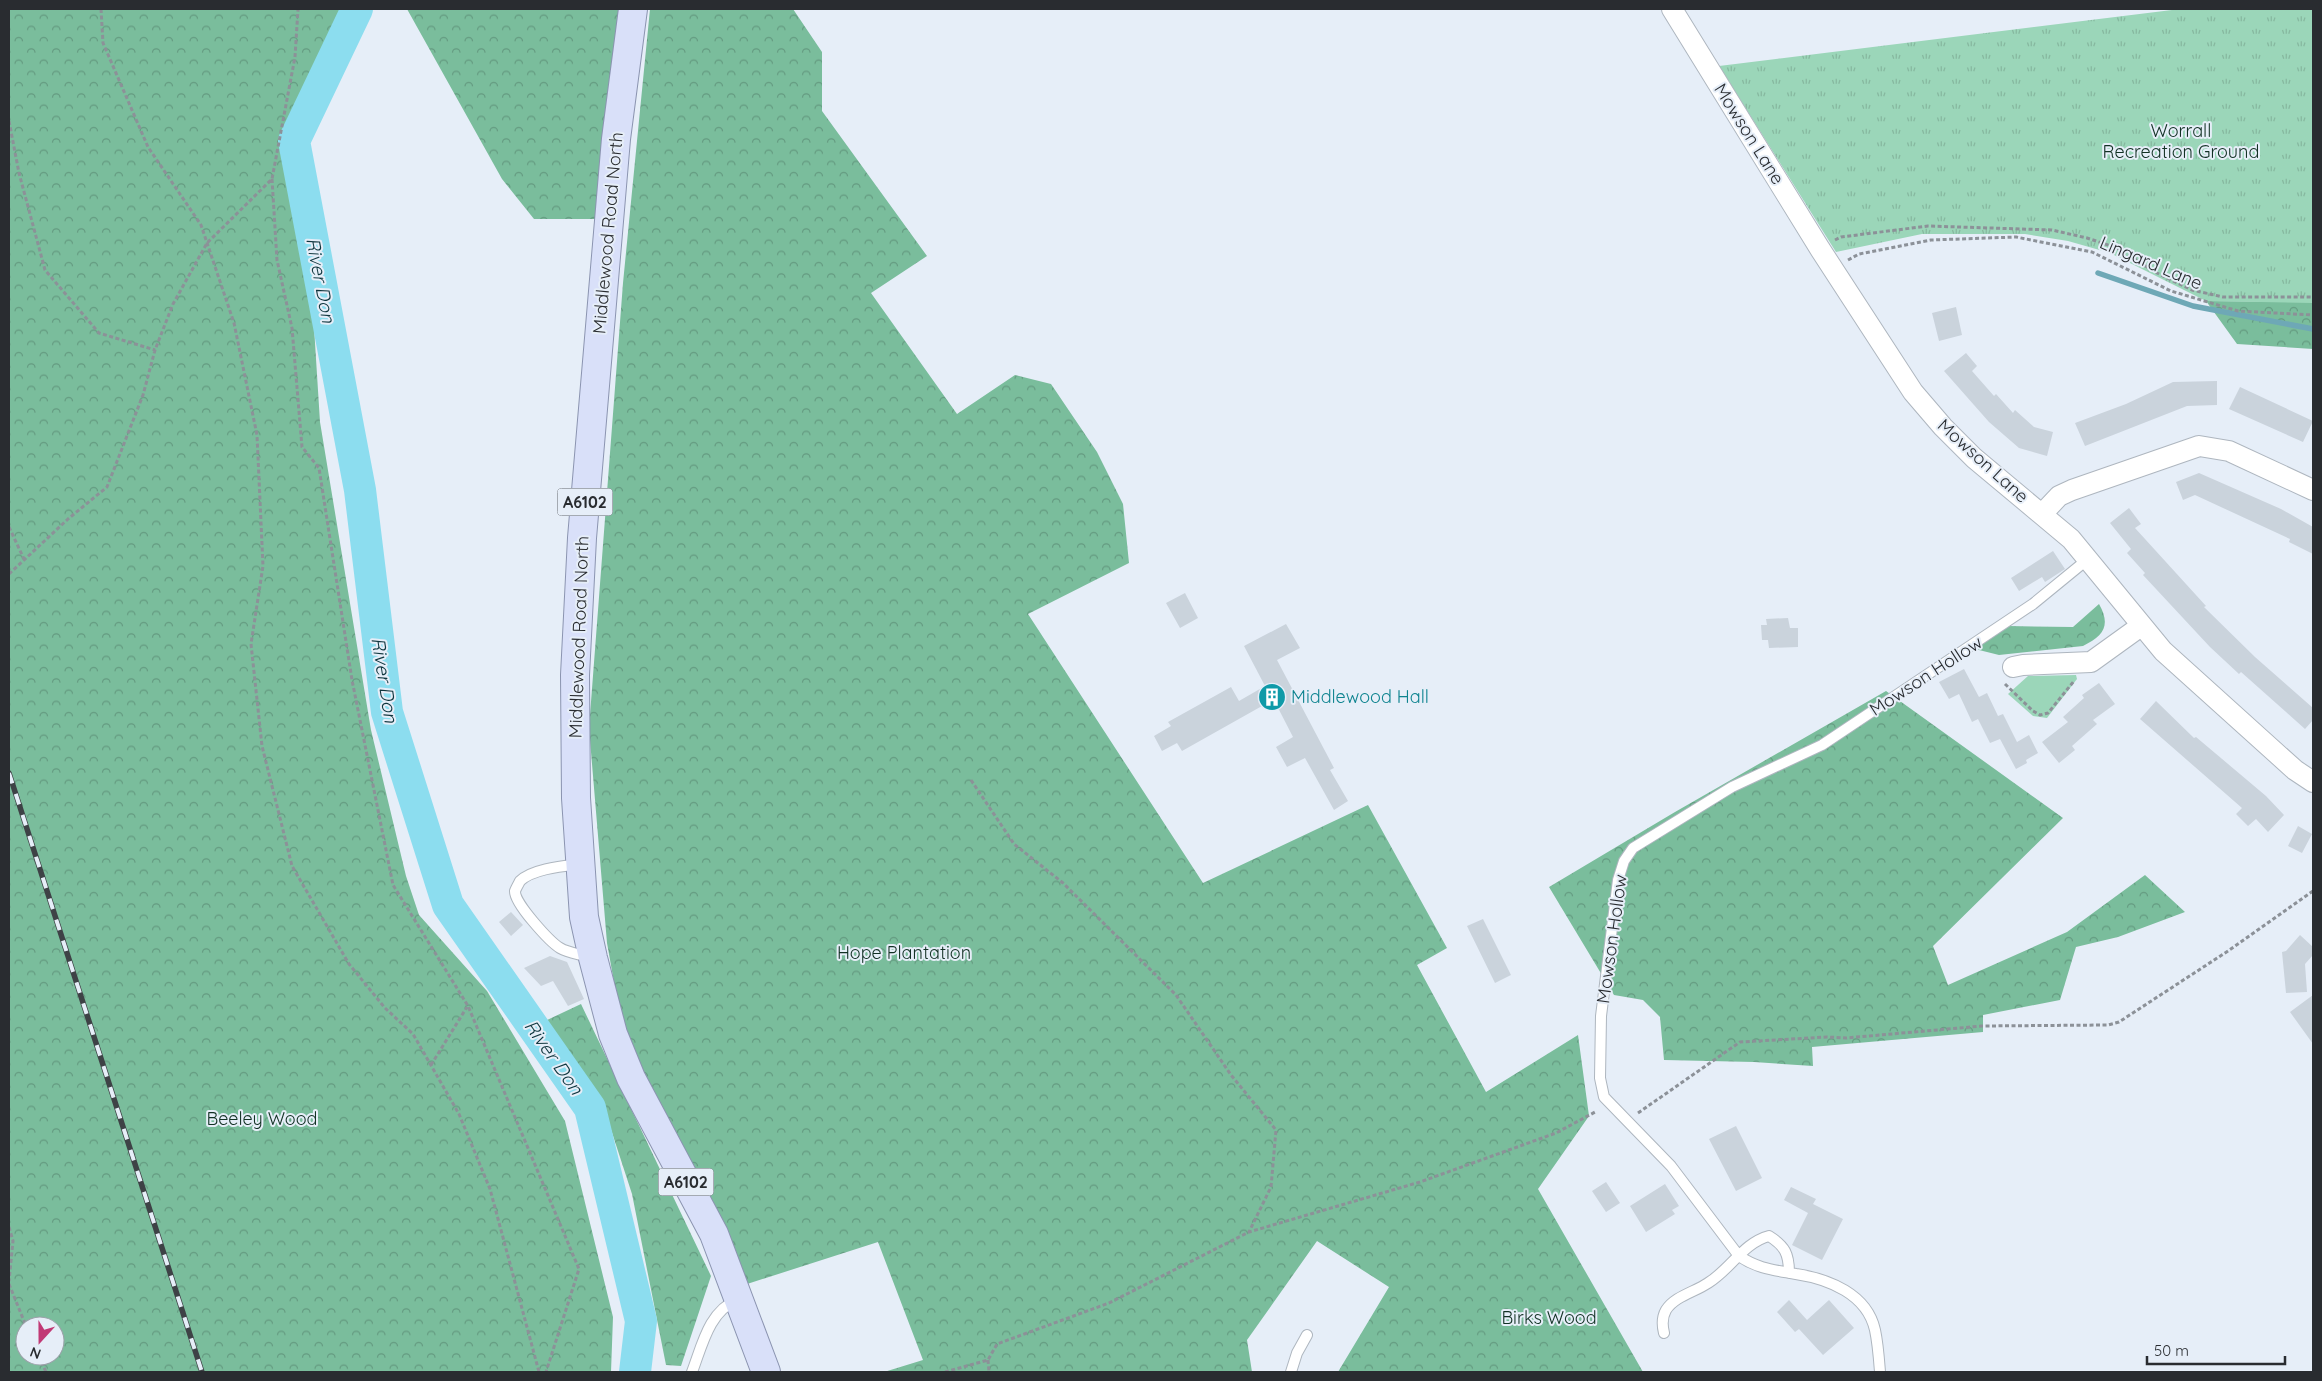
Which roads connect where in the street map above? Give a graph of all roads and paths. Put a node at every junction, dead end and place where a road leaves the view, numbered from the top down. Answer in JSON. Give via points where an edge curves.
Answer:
{"nodes":[{"id":1,"x":101,"y":9,"type":"edge"},
{"id":2,"x":298,"y":9,"type":"edge"},
{"id":3,"x":632,"y":9,"type":"edge"},
{"id":4,"x":1672,"y":9,"type":"edge"},
{"id":5,"x":9,"y":121,"type":"edge"},
{"id":6,"x":272,"y":179,"type":"junction"},
{"id":7,"x":207,"y":243,"type":"junction"},
{"id":8,"x":1820,"y":249,"type":"junction"},
{"id":9,"x":1832,"y":268,"type":"junction"},
{"id":10,"x":2313,"y":297,"type":"edge"},
{"id":11,"x":2313,"y":315,"type":"edge"},
{"id":12,"x":155,"y":350,"type":"junction"},
{"id":13,"x":2313,"y":490,"type":"edge"},
{"id":14,"x":2042,"y":514,"type":"junction"},
{"id":15,"x":9,"y":527,"type":"edge"},
{"id":16,"x":24,"y":559,"type":"junction"},
{"id":17,"x":2088,"y":559,"type":"junction"},
{"id":18,"x":9,"y":574,"type":"edge"},
{"id":19,"x":2141,"y":626,"type":"junction"},
{"id":20,"x":2080,"y":664,"type":"junction"},
{"id":21,"x":2013,"y":667,"type":"joint"},
{"id":22,"x":971,"y":780,"type":"dead end"},
{"id":23,"x":2313,"y":782,"type":"edge"},
{"id":24,"x":580,"y":864,"type":"junction"},
{"id":25,"x":2313,"y":891,"type":"edge"},
{"id":26,"x":592,"y":958,"type":"junction"},
{"id":27,"x":468,"y":1006,"type":"junction"},
{"id":28,"x":431,"y":1065,"type":"junction"},
{"id":29,"x":1610,"y":1104,"type":"junction"},
{"id":30,"x":9,"y":1227,"type":"edge"},
{"id":31,"x":1249,"y":1232,"type":"junction"},
{"id":32,"x":1739,"y":1256,"type":"junction"},
{"id":33,"x":1789,"y":1273,"type":"junction"},
{"id":34,"x":9,"y":1282,"type":"edge"},
{"id":35,"x":739,"y":1299,"type":"junction"},
{"id":36,"x":22,"y":1316,"type":"edge"},
{"id":37,"x":1664,"y":1333,"type":"dead end"},
{"id":38,"x":1307,"y":1335,"type":"dead end"},
{"id":39,"x":988,"y":1360,"type":"junction"},
{"id":40,"x":539,"y":1372,"type":"edge"},
{"id":41,"x":546,"y":1372,"type":"edge"},
{"id":42,"x":692,"y":1372,"type":"edge"},
{"id":43,"x":766,"y":1372,"type":"edge"},
{"id":44,"x":945,"y":1372,"type":"edge"},
{"id":45,"x":989,"y":1372,"type":"edge"},
{"id":46,"x":1291,"y":1372,"type":"edge"},
{"id":47,"x":1880,"y":1372,"type":"edge"}],
"edges":[{"from":1,"to":7,"type":"path","via":[[103,43],[148,147],[201,225]]},
{"from":2,"to":6,"type":"path","via":[[295,58]]},
{"from":3,"to":24,"type":"main road","name":"Middlewood Road North","number":"A6102","via":[[616,139],[582,538],[575,675]]},
{"from":4,"to":8,"type":"street","name":"Mowson Lane"},
{"from":5,"to":12,"type":"path","via":[[18,173],[46,270],[99,333]]},
{"from":6,"to":7,"type":"path"},
{"from":6,"to":27,"type":"path","via":[[277,260],[292,328],[302,447],[319,468],[352,680],[392,885]]},
{"from":7,"to":12,"type":"path","via":[[173,304]]},
{"from":7,"to":28,"type":"path","via":[[234,324],[257,435],[263,566],[252,644],[262,746],[292,866],[349,964],[385,1008],[413,1034]]},
{"from":8,"to":9,"type":"street","name":"Mowson Lane"},
{"from":8,"to":10,"type":"path","via":[[1842,236],[1928,226],[2052,230],[2117,248],[2192,290],[2223,297]]},
{"from":9,"to":11,"type":"path","name":"Lingard Lane","via":[[1859,254],[1931,240],[2016,237],[2092,252],[2172,291],[2238,311]]},
{"from":9,"to":14,"type":"street","name":"Mowson Lane","via":[[1913,392],[1974,458]]},
{"from":12,"to":16,"type":"path","via":[[143,395],[107,487]]},
{"from":13,"to":14,"type":"street","via":[[2229,451],[2199,446],[2072,490],[2060,496]]},
{"from":14,"to":17,"type":"street","name":"Mowson Lane"},
{"from":15,"to":16,"type":"path"},
{"from":16,"to":18,"type":"path"},
{"from":17,"to":19,"type":"street","name":"Mowson Lane"},
{"from":17,"to":29,"type":"lane","name":"Mowson Hollow","via":[[2025,609],[1822,745],[1732,787],[1632,848],[1618,880],[1601,1016],[1600,1078],[1604,1097]]},
{"from":19,"to":20,"type":"street","via":[[2100,658]]},
{"from":19,"to":23,"type":"street","name":"Mowson Lane","via":[[2163,651],[2222,705],[2294,770]]},
{"from":20,"to":21,"type":"street"},
{"from":20,"to":21,"type":"path","via":[[2074,680],[2048,713],[2040,715],[1998,677],[2002,667]]},
{"from":22,"to":31,"type":"path","via":[[1014,844],[1063,883],[1176,995],[1231,1075],[1276,1130],[1271,1187]]},
{"from":24,"to":26,"type":"main road","name":"Middlewood Road North","number":"A6102","via":[[584,917]]},
{"from":24,"to":26,"type":"lane","via":[[528,876],[519,882],[515,891],[518,901],[552,943]]},
{"from":25,"to":29,"type":"path","via":[[2119,1022],[2108,1025],[1982,1026],[1846,1038],[1827,1036],[1740,1042],[1638,1113]]},
{"from":26,"to":35,"type":"main road","name":"Middlewood Road North","number":"A6102","via":[[613,1034],[631,1078],[714,1234]]},
{"from":27,"to":28,"type":"path"},
{"from":27,"to":41,"type":"path","via":[[579,1268]]},
{"from":28,"to":40,"type":"path","via":[[459,1114],[490,1189]]},
{"from":29,"to":31,"type":"path","via":[[1556,1133],[1420,1182]]},
{"from":29,"to":32,"type":"lane","name":"Mowson Hollow","via":[[1671,1166]]},
{"from":30,"to":34,"type":"path","via":[[13,1241]]},
{"from":31,"to":39,"type":"path","via":[[1109,1303],[997,1344]]},
{"from":32,"to":33,"type":"lane","name":"Mowson Hollow","via":[[1750,1264]]},
{"from":32,"to":33,"type":"lane","via":[[1756,1240],[1770,1236],[1782,1244],[1789,1258]]},
{"from":32,"to":37,"type":"lane","via":[[1708,1283],[1666,1310],[1662,1324]]},
{"from":33,"to":47,"type":"lane","name":"Mowson Hollow","via":[[1816,1277],[1857,1300],[1875,1329]]},
{"from":34,"to":36,"type":"path"},
{"from":35,"to":42,"type":"lane","via":[[718,1313]]},
{"from":35,"to":43,"type":"main road","number":"A6102"},
{"from":38,"to":46,"type":"lane"},
{"from":39,"to":44,"type":"path"},
{"from":39,"to":45,"type":"path"}]}
